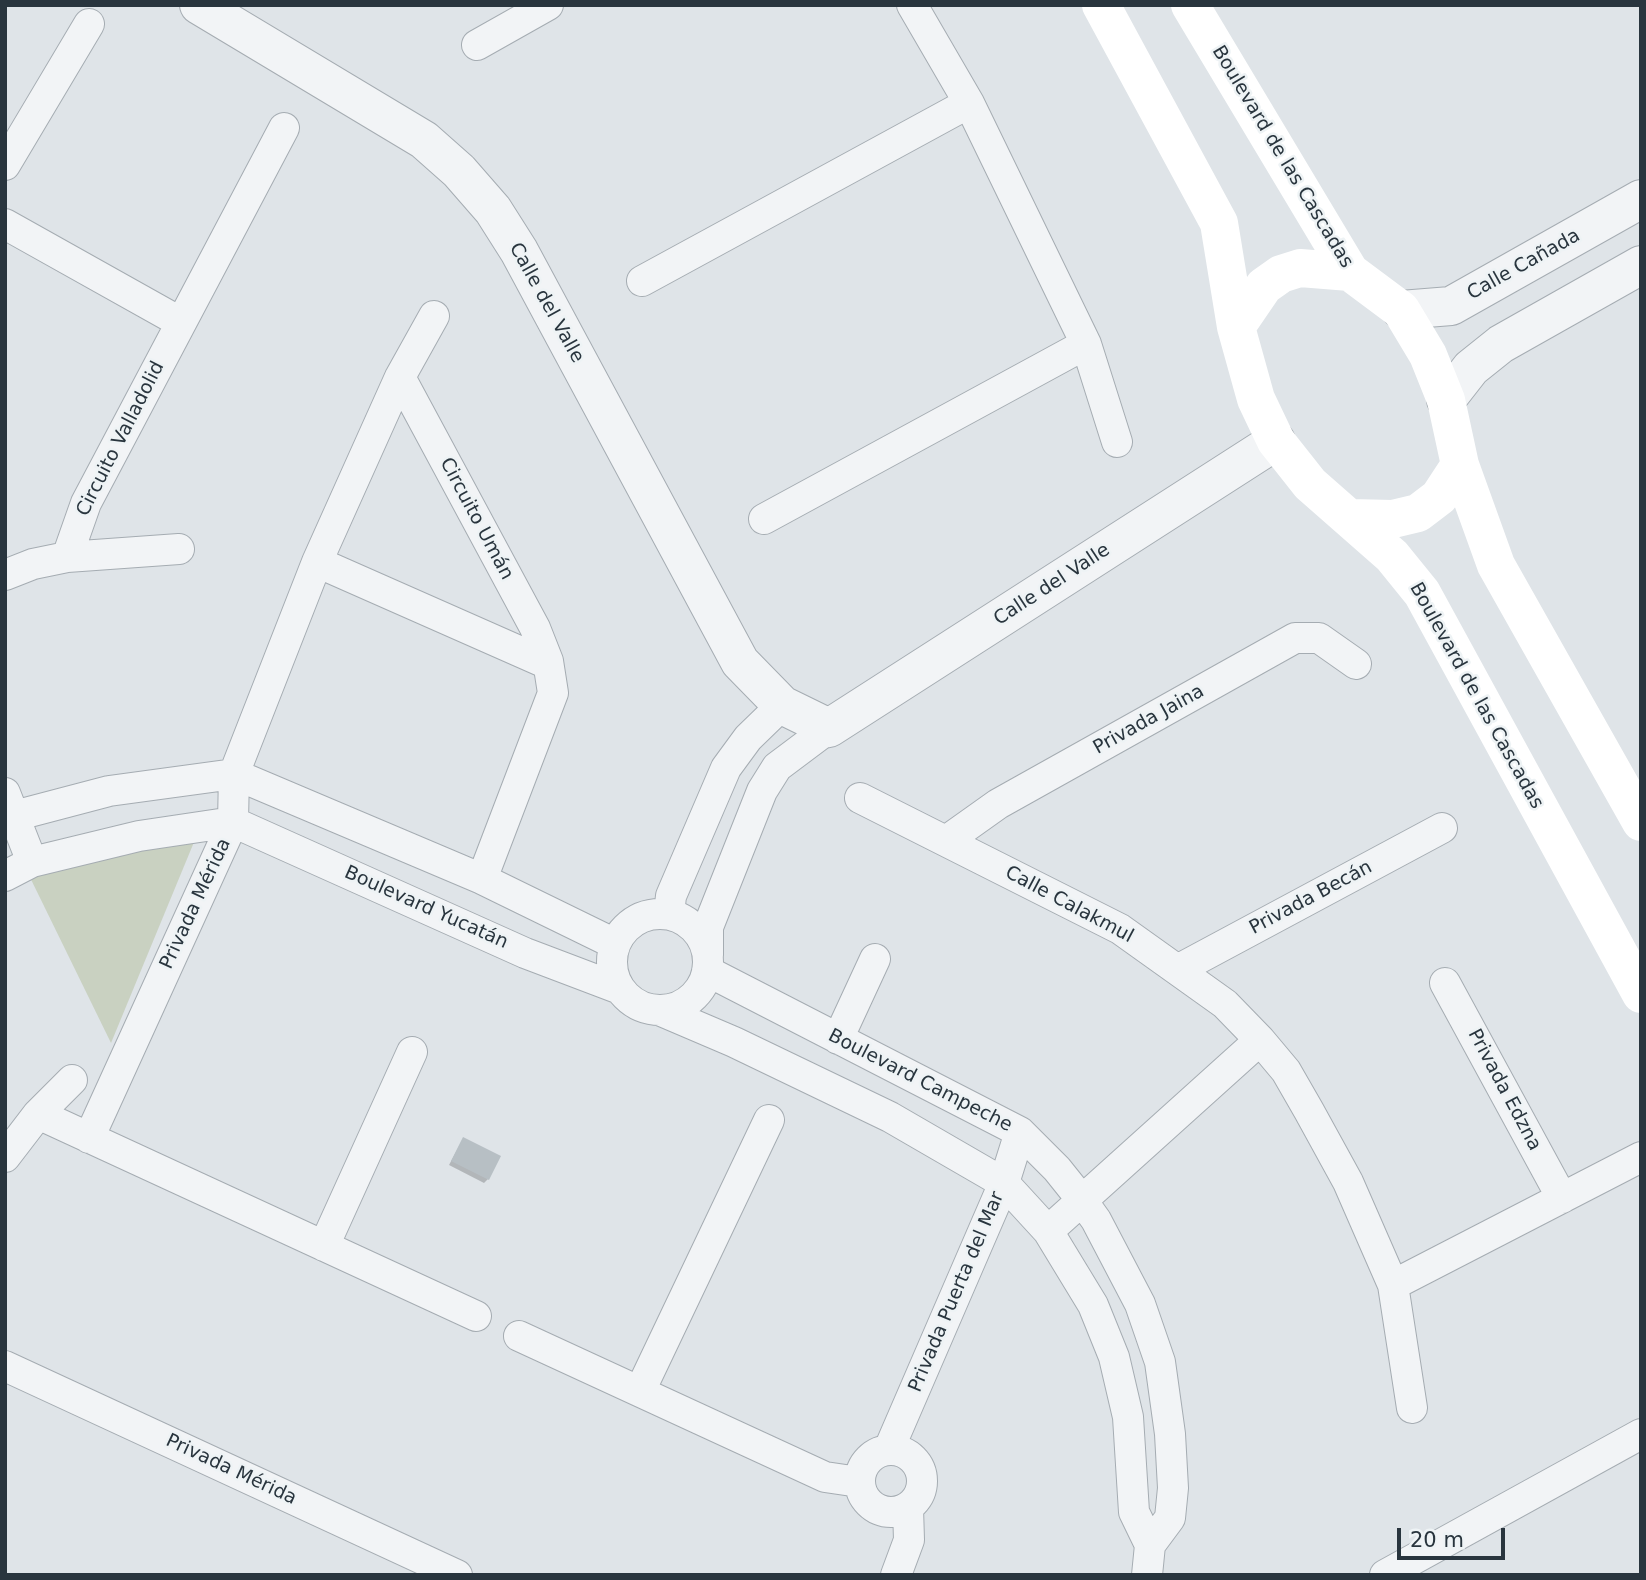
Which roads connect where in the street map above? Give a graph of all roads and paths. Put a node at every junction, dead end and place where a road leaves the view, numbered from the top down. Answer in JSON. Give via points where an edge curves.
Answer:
{"nodes":[{"id":1,"x":199,"y":5,"type":"edge"},
{"id":2,"x":548,"y":5,"type":"edge"},
{"id":3,"x":912,"y":5,"type":"edge"},
{"id":4,"x":1101,"y":5,"type":"edge"},
{"id":5,"x":1190,"y":5,"type":"edge"},
{"id":6,"x":89,"y":24,"type":"dead end"},
{"id":7,"x":477,"y":45,"type":"dead end"},
{"id":8,"x":969,"y":103,"type":"junction"},
{"id":9,"x":284,"y":128,"type":"dead end"},
{"id":10,"x":5,"y":165,"type":"edge"},
{"id":11,"x":1641,"y":199,"type":"edge"},
{"id":12,"x":5,"y":224,"type":"edge"},
{"id":13,"x":1641,"y":265,"type":"edge"},
{"id":14,"x":1350,"y":272,"type":"junction"},
{"id":15,"x":642,"y":281,"type":"dead end"},
{"id":16,"x":1401,"y":310,"type":"junction"},
{"id":17,"x":434,"y":316,"type":"dead end"},
{"id":18,"x":180,"y":323,"type":"junction"},
{"id":19,"x":1236,"y":327,"type":"junction"},
{"id":20,"x":1086,"y":344,"type":"junction"},
{"id":21,"x":400,"y":377,"type":"junction"},
{"id":22,"x":1446,"y":400,"type":"junction"},
{"id":23,"x":1276,"y":441,"type":"junction"},
{"id":24,"x":1117,"y":442,"type":"dead end"},
{"id":25,"x":1460,"y":465,"type":"junction"},
{"id":26,"x":1350,"y":518,"type":"junction"},
{"id":27,"x":764,"y":519,"type":"dead end"},
{"id":28,"x":179,"y":549,"type":"dead end"},
{"id":29,"x":67,"y":557,"type":"junction"},
{"id":30,"x":317,"y":562,"type":"junction"},
{"id":31,"x":5,"y":575,"type":"edge"},
{"id":32,"x":548,"y":664,"type":"junction"},
{"id":33,"x":1356,"y":664,"type":"dead end"},
{"id":34,"x":782,"y":705,"type":"junction"},
{"id":35,"x":829,"y":728,"type":"junction"},
{"id":36,"x":234,"y":774,"type":"junction"},
{"id":37,"x":860,"y":799,"type":"dead end"},
{"id":38,"x":8,"y":810,"type":"edge"},
{"id":39,"x":233,"y":822,"type":"junction"},
{"id":40,"x":1641,"y":822,"type":"edge"},
{"id":41,"x":1442,"y":828,"type":"dead end"},
{"id":42,"x":946,"y":841,"type":"junction"},
{"id":43,"x":32,"y":862,"type":"junction"},
{"id":44,"x":5,"y":876,"type":"edge"},
{"id":45,"x":482,"y":878,"type":"junction"},
{"id":46,"x":668,"y":914,"type":"junction"},
{"id":47,"x":615,"y":944,"type":"junction"},
{"id":48,"x":874,"y":959,"type":"dead end"},
{"id":49,"x":708,"y":965,"type":"junction"},
{"id":50,"x":1180,"y":969,"type":"junction"},
{"id":51,"x":1446,"y":983,"type":"dead end"},
{"id":52,"x":620,"y":989,"type":"junction"},
{"id":53,"x":1641,"y":993,"type":"edge"},
{"id":54,"x":659,"y":1010,"type":"junction"},
{"id":55,"x":838,"y":1039,"type":"junction"},
{"id":56,"x":1260,"y":1040,"type":"junction"},
{"id":57,"x":412,"y":1052,"type":"dead end"},
{"id":58,"x":72,"y":1080,"type":"dead end"},
{"id":59,"x":38,"y":1114,"type":"junction"},
{"id":60,"x":768,"y":1120,"type":"dead end"},
{"id":61,"x":1020,"y":1132,"type":"junction"},
{"id":62,"x":89,"y":1138,"type":"junction"},
{"id":63,"x":5,"y":1157,"type":"edge"},
{"id":64,"x":1641,"y":1157,"type":"edge"},
{"id":65,"x":1004,"y":1183,"type":"junction"},
{"id":66,"x":1562,"y":1198,"type":"junction"},
{"id":67,"x":1081,"y":1199,"type":"junction"},
{"id":68,"x":1048,"y":1231,"type":"junction"},
{"id":69,"x":324,"y":1246,"type":"junction"},
{"id":70,"x":1393,"y":1285,"type":"junction"},
{"id":71,"x":476,"y":1316,"type":"dead end"},
{"id":72,"x":519,"y":1336,"type":"dead end"},
{"id":73,"x":5,"y":1366,"type":"edge"},
{"id":74,"x":640,"y":1391,"type":"junction"},
{"id":75,"x":1412,"y":1408,"type":"dead end"},
{"id":76,"x":1641,"y":1434,"type":"edge"},
{"id":77,"x":889,"y":1449,"type":"junction"},
{"id":78,"x":859,"y":1482,"type":"junction"},
{"id":79,"x":908,"y":1508,"type":"junction"},
{"id":80,"x":414,"y":1566,"type":"edge"},
{"id":81,"x":1150,"y":1566,"type":"edge"},
{"id":82,"x":457,"y":1575,"type":"edge"},
{"id":83,"x":896,"y":1575,"type":"edge"},
{"id":84,"x":1385,"y":1575,"type":"edge"}],
"edges":[{"from":1,"to":34,"type":"street","name":"Calle del Valle","via":[[424,141],[459,171],[492,210],[519,251],[740,662]]},
{"from":2,"to":7,"type":"street"},
{"from":3,"to":8,"type":"street"},
{"from":4,"to":19,"type":"main road","name":"Boulevard de las Cascadas","via":[[1219,223]]},
{"from":5,"to":14,"type":"main road","name":"Boulevard de las Cascadas"},
{"from":6,"to":10,"type":"street"},
{"from":8,"to":15,"type":"street"},
{"from":8,"to":20,"type":"street"},
{"from":9,"to":18,"type":"street","name":"Circuito Valladolid"},
{"from":11,"to":16,"type":"street","name":"Calle Cañada","via":[[1451,306]]},
{"from":12,"to":18,"type":"street"},
{"from":13,"to":22,"type":"street","via":[[1502,344],[1471,368]]},
{"from":14,"to":16,"type":"main road","name":"Boulevard de las Cascadas"},
{"from":14,"to":19,"type":"main road","via":[[1300,268],[1281,274],[1264,286]]},
{"from":16,"to":22,"type":"main road","name":"Boulevard de las Cascadas","via":[[1428,355]]},
{"from":17,"to":21,"type":"street"},
{"from":18,"to":29,"type":"street","name":"Circuito Valladolid","via":[[86,503]]},
{"from":19,"to":23,"type":"main road","name":"Boulevard de las Cascadas","via":[[1255,399]]},
{"from":20,"to":24,"type":"street"},
{"from":20,"to":27,"type":"street"},
{"from":21,"to":30,"type":"street"},
{"from":21,"to":32,"type":"street","name":"Circuito Umán","via":[[535,628]]},
{"from":22,"to":25,"type":"main road","name":"Boulevard de las Cascadas"},
{"from":23,"to":26,"type":"main road","name":"Boulevard de las Cascadas","via":[[1310,484]]},
{"from":23,"to":35,"type":"street","name":"Calle del Valle"},
{"from":25,"to":26,"type":"main road","via":[[1438,497],[1418,513],[1393,519]]},
{"from":25,"to":40,"type":"main road","name":"Boulevard de las Cascadas","via":[[1496,565]]},
{"from":26,"to":53,"type":"main road","name":"Boulevard de las Cascadas","via":[[1392,556],[1422,593]]},
{"from":28,"to":29,"type":"street"},
{"from":29,"to":31,"type":"street"},
{"from":30,"to":32,"type":"street"},
{"from":30,"to":36,"type":"street"},
{"from":32,"to":45,"type":"street","name":"Circuito Umán","via":[[553,693]]},
{"from":33,"to":42,"type":"street","name":"Privada Jaina","via":[[1319,638],[1295,638],[999,804]]},
{"from":34,"to":35,"type":"street","name":"Calle del Valle"},
{"from":34,"to":46,"type":"street","via":[[726,768],[671,896]]},
{"from":35,"to":49,"type":"street","name":"Calle del Valle","via":[[777,767],[762,791],[708,927]]},
{"from":36,"to":38,"type":"street"},
{"from":36,"to":39,"type":"street"},
{"from":36,"to":45,"type":"street"},
{"from":37,"to":42,"type":"street","name":"Calle Calakmul"},
{"from":38,"to":43,"type":"street"},
{"from":39,"to":43,"type":"street","via":[[139,836]]},
{"from":39,"to":52,"type":"street","name":"Boulevard Yucatán","via":[[525,953]]},
{"from":39,"to":62,"type":"street","name":"Privada Mérida"},
{"from":41,"to":50,"type":"street","name":"Privada Becán"},
{"from":42,"to":50,"type":"street","name":"Calle Calakmul","via":[[1120,929]]},
{"from":43,"to":44,"type":"street"},
{"from":45,"to":47,"type":"street"},
{"from":46,"to":47,"type":"street","via":[[639,918],[624,929]]},
{"from":46,"to":49,"type":"street","via":[[692,925],[703,940]]},
{"from":47,"to":52,"type":"street","via":[[611,959]]},
{"from":48,"to":55,"type":"street"},
{"from":49,"to":54,"type":"street","via":[[701,986],[690,999]]},
{"from":49,"to":55,"type":"street","name":"Boulevard Campeche"},
{"from":50,"to":56,"type":"street","name":"Calle Calakmul","via":[[1226,1004]]},
{"from":51,"to":66,"type":"street","name":"Privada Edzna"},
{"from":52,"to":54,"type":"street","via":[[630,1000]]},
{"from":54,"to":65,"type":"street","name":"Boulevard Campeche","via":[[890,1118]]},
{"from":55,"to":61,"type":"street","name":"Boulevard Campeche"},
{"from":56,"to":67,"type":"street"},
{"from":56,"to":70,"type":"street","name":"Calle Calakmul","via":[[1310,1111],[1348,1182]]},
{"from":57,"to":69,"type":"street"},
{"from":58,"to":59,"type":"street"},
{"from":59,"to":62,"type":"street"},
{"from":59,"to":63,"type":"street"},
{"from":60,"to":74,"type":"street"},
{"from":61,"to":65,"type":"street","name":"Privada Puerta del Mar"},
{"from":61,"to":67,"type":"street","name":"Boulevard Campeche"},
{"from":62,"to":69,"type":"street"},
{"from":64,"to":66,"type":"street"},
{"from":65,"to":68,"type":"street","name":"Boulevard Campeche"},
{"from":65,"to":77,"type":"street","name":"Privada Puerta del Mar"},
{"from":66,"to":70,"type":"street"},
{"from":67,"to":68,"type":"street"},
{"from":67,"to":81,"type":"street","name":"Boulevard Campeche","via":[[1140,1304],[1160,1362],[1173,1488],[1170,1518]]},
{"from":68,"to":81,"type":"street","name":"Boulevard Campeche","via":[[1093,1305],[1114,1357],[1128,1417],[1133,1512]]},
{"from":69,"to":71,"type":"street"},
{"from":70,"to":75,"type":"street","name":"Calle Calakmul"},
{"from":72,"to":74,"type":"street"},
{"from":73,"to":80,"type":"street","name":"Privada Mérida"},
{"from":74,"to":78,"type":"street","via":[[825,1477]]},
{"from":76,"to":84,"type":"street"},
{"from":77,"to":78,"type":"street","via":[[873,1454],[862,1466]]},
{"from":77,"to":79,"type":"street","via":[[909,1454],[922,1471],[921,1491]]},
{"from":78,"to":79,"type":"street","via":[[864,1498],[876,1509]]},
{"from":79,"to":83,"type":"street","via":[[909,1541]]},
{"from":80,"to":82,"type":"street","name":"Privada Mérida"}]}
